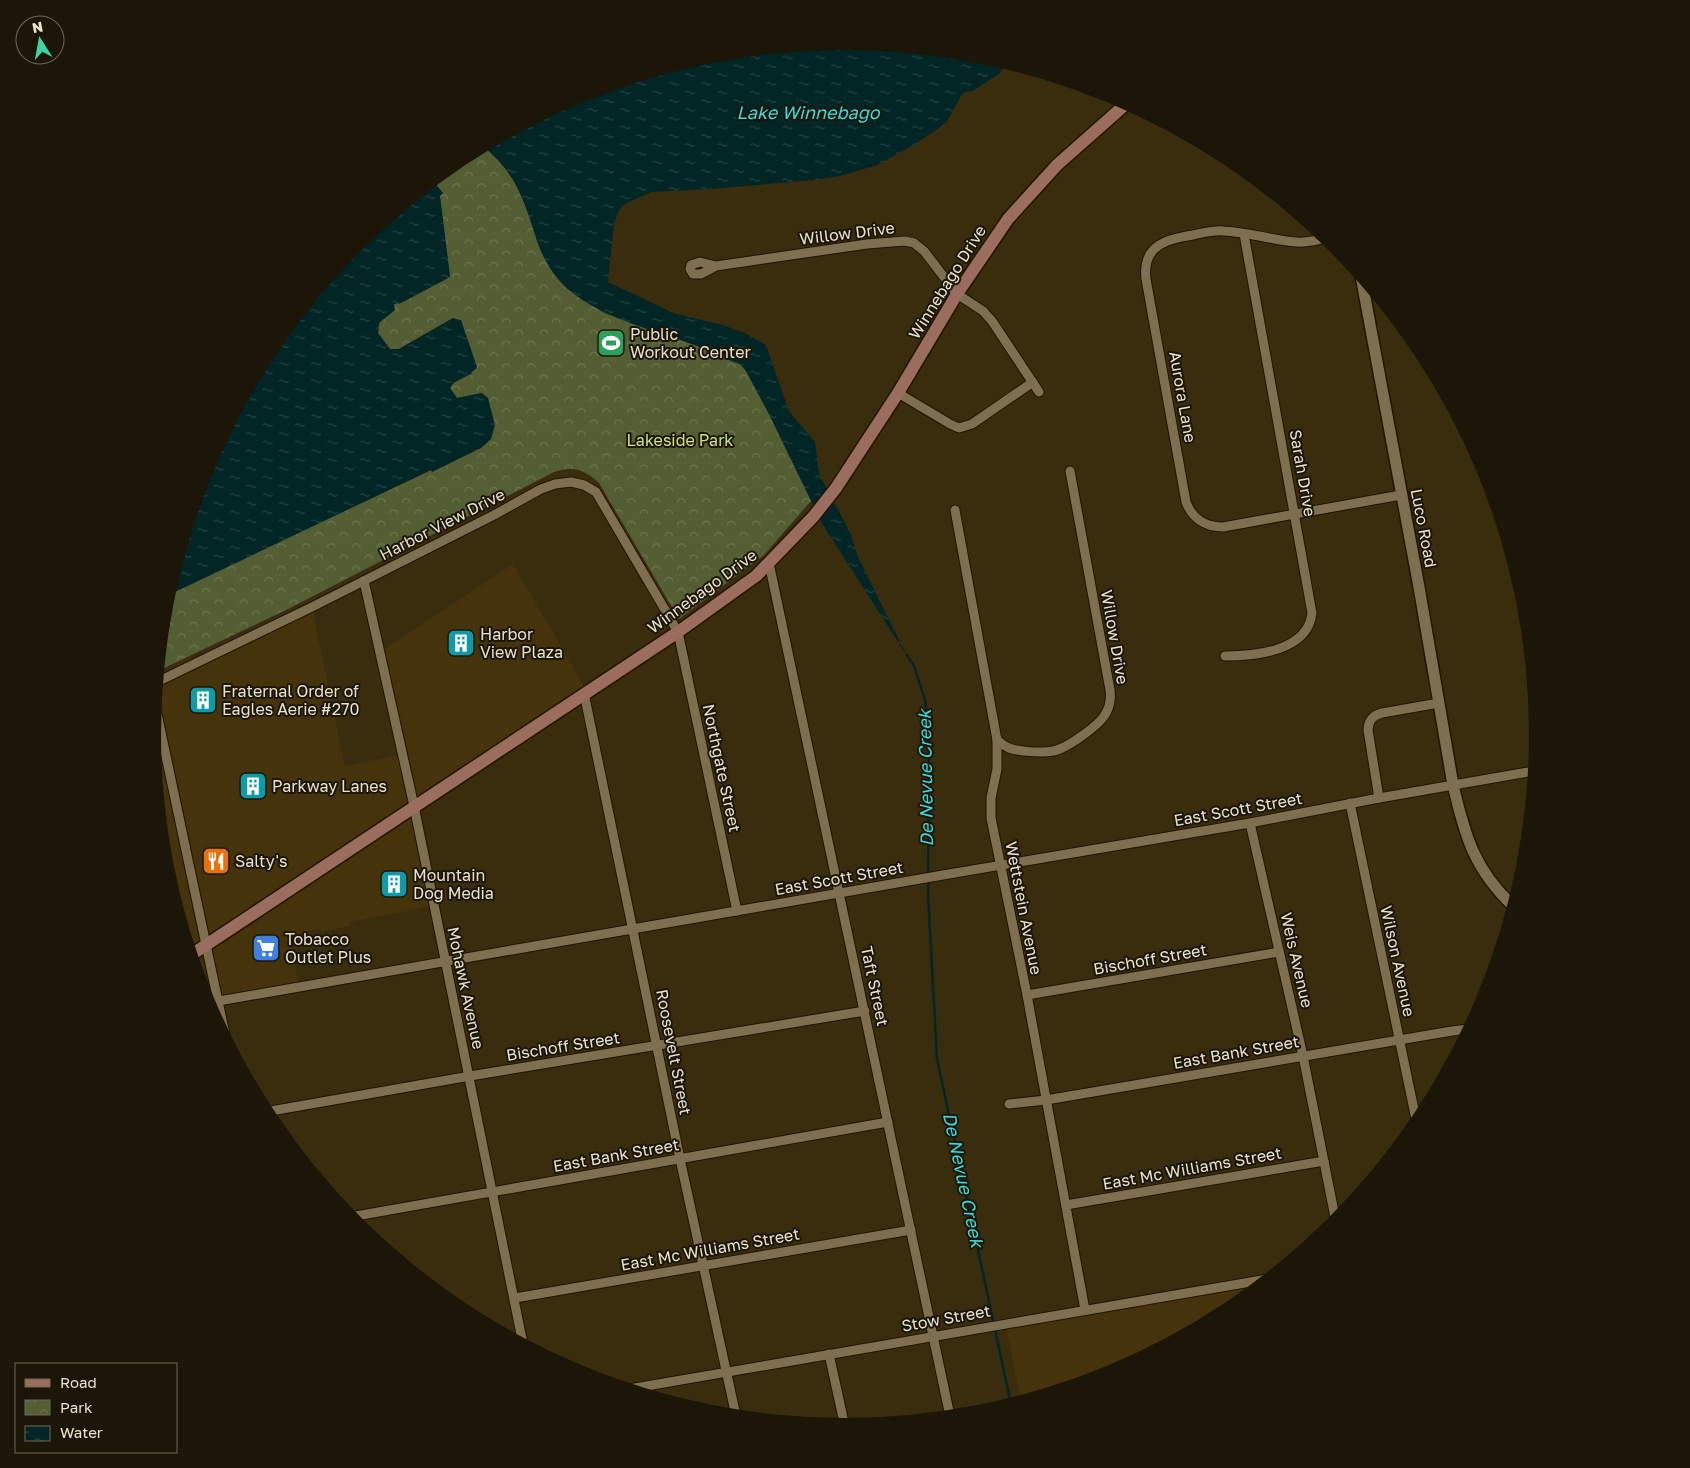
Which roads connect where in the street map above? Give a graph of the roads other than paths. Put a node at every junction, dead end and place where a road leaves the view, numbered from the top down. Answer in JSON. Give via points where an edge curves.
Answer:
{"nodes":[{"id":1,"x":1121,"y":108,"type":"edge"},
{"id":2,"x":1244,"y":234,"type":"junction"},
{"id":3,"x":1318,"y":240,"type":"edge"},
{"id":4,"x":716,"y":266,"type":"dead end"},
{"id":5,"x":1363,"y":288,"type":"edge"},
{"id":6,"x":957,"y":294,"type":"junction"},
{"id":7,"x":1033,"y":382,"type":"junction"},
{"id":8,"x":898,"y":392,"type":"junction"},
{"id":9,"x":1039,"y":392,"type":"dead end"},
{"id":10,"x":1070,"y":471,"type":"dead end"},
{"id":11,"x":1402,"y":494,"type":"junction"},
{"id":12,"x":955,"y":510,"type":"dead end"},
{"id":13,"x":1295,"y":514,"type":"junction"},
{"id":14,"x":769,"y":563,"type":"junction"},
{"id":15,"x":364,"y":580,"type":"junction"},
{"id":16,"x":678,"y":632,"type":"junction"},
{"id":17,"x":1225,"y":656,"type":"dead end"},
{"id":18,"x":163,"y":679,"type":"edge"},
{"id":19,"x":584,"y":694,"type":"junction"},
{"id":20,"x":1439,"y":703,"type":"junction"},
{"id":21,"x":161,"y":732,"type":"edge"},
{"id":22,"x":997,"y":740,"type":"junction"},
{"id":23,"x":1528,"y":771,"type":"edge"},
{"id":24,"x":1453,"y":785,"type":"junction"},
{"id":25,"x":1379,"y":798,"type":"junction"},
{"id":26,"x":1350,"y":804,"type":"junction"},
{"id":27,"x":414,"y":806,"type":"junction"},
{"id":28,"x":1250,"y":823,"type":"junction"},
{"id":29,"x":1000,"y":866,"type":"junction"},
{"id":30,"x":840,"y":893,"type":"junction"},
{"id":31,"x":1508,"y":901,"type":"edge"},
{"id":32,"x":737,"y":911,"type":"junction"},
{"id":33,"x":633,"y":928,"type":"junction"},
{"id":34,"x":206,"y":944,"type":"junction"},
{"id":35,"x":196,"y":952,"type":"edge"},
{"id":36,"x":1279,"y":952,"type":"junction"},
{"id":37,"x":444,"y":961,"type":"junction"},
{"id":38,"x":1027,"y":995,"type":"junction"},
{"id":39,"x":218,"y":1001,"type":"junction"},
{"id":40,"x":865,"y":1011,"type":"junction"},
{"id":41,"x":220,"y":1012,"type":"edge"},
{"id":42,"x":1461,"y":1030,"type":"edge"},
{"id":43,"x":1400,"y":1040,"type":"junction"},
{"id":44,"x":658,"y":1046,"type":"junction"},
{"id":45,"x":1303,"y":1056,"type":"junction"},
{"id":46,"x":469,"y":1076,"type":"junction"},
{"id":47,"x":1046,"y":1100,"type":"junction"},
{"id":48,"x":1009,"y":1104,"type":"dead end"},
{"id":49,"x":274,"y":1110,"type":"edge"},
{"id":50,"x":1415,"y":1113,"type":"edge"},
{"id":51,"x":888,"y":1122,"type":"junction"},
{"id":52,"x":680,"y":1159,"type":"junction"},
{"id":53,"x":1324,"y":1161,"type":"junction"},
{"id":54,"x":493,"y":1192,"type":"junction"},
{"id":55,"x":1066,"y":1205,"type":"junction"},
{"id":56,"x":1334,"y":1212,"type":"edge"},
{"id":57,"x":359,"y":1215,"type":"edge"},
{"id":58,"x":911,"y":1230,"type":"junction"},
{"id":59,"x":704,"y":1266,"type":"junction"},
{"id":60,"x":1255,"y":1281,"type":"edge"},
{"id":61,"x":515,"y":1298,"type":"junction"},
{"id":62,"x":1085,"y":1310,"type":"junction"},
{"id":63,"x":933,"y":1336,"type":"junction"},
{"id":64,"x":523,"y":1337,"type":"edge"},
{"id":65,"x":829,"y":1354,"type":"junction"},
{"id":66,"x":726,"y":1372,"type":"junction"},
{"id":67,"x":641,"y":1387,"type":"edge"},
{"id":68,"x":734,"y":1409,"type":"edge"},
{"id":69,"x":949,"y":1410,"type":"edge"},
{"id":70,"x":843,"y":1418,"type":"edge"}],
"edges":[{"from":1,"to":6,"type":"main road","name":"Winnebago Drive","via":[[1041,182],[994,238]]},
{"from":2,"to":3,"type":"street","name":"Aurora Lane","via":[[1299,242]]},
{"from":2,"to":13,"type":"street","name":"Sarah Drive"},
{"from":2,"to":13,"type":"street","name":"Aurora Lane","via":[[1215,231],[1172,238],[1156,247],[1148,260],[1146,278],[1186,502],[1199,519],[1208,525],[1222,527]]},
{"from":4,"to":6,"type":"street","name":"Willow Drive","via":[[905,241],[924,251]]},
{"from":5,"to":11,"type":"street","name":"Luco Road"},
{"from":6,"to":7,"type":"street","name":"Willow Drive","via":[[992,321]]},
{"from":6,"to":8,"type":"main road","name":"Winnebago Drive"},
{"from":7,"to":8,"type":"street","via":[[972,424],[959,428]]},
{"from":7,"to":9,"type":"street","name":"Willow Drive"},
{"from":8,"to":14,"type":"main road","name":"Winnebago Drive","via":[[836,488]]},
{"from":10,"to":22,"type":"street","name":"Willow Drive","via":[[1110,690],[1109,706],[1098,723],[1057,750],[1015,750]]},
{"from":11,"to":13,"type":"street","name":"Aurora Lane"},
{"from":11,"to":20,"type":"street","name":"Luco Road"},
{"from":12,"to":22,"type":"street","name":"Wettstein Avenue"},
{"from":13,"to":17,"type":"street","name":"Sarah Drive","via":[[1311,605],[1308,627],[1296,640],[1277,649]]},
{"from":14,"to":16,"type":"main road","name":"Winnebago Drive","via":[[756,576]]},
{"from":14,"to":30,"type":"street","name":"Taft Street"},
{"from":15,"to":16,"type":"street","name":"Harbor View Drive","via":[[541,489],[555,484],[576,483],[596,492]]},
{"from":15,"to":18,"type":"street","name":"Harbor View Drive"},
{"from":15,"to":27,"type":"street","name":"Mohawk Avenue"},
{"from":16,"to":19,"type":"main road","name":"Winnebago Drive"},
{"from":16,"to":32,"type":"street","name":"Northgate Street"},
{"from":19,"to":27,"type":"main road","name":"Winnebago Drive"},
{"from":19,"to":33,"type":"street","name":"Roosevelt Street"},
{"from":20,"to":24,"type":"street","name":"Luco Road"},
{"from":20,"to":25,"type":"street","via":[[1382,712],[1370,720],[1368,730]]},
{"from":21,"to":34,"type":"street"},
{"from":22,"to":29,"type":"street","name":"Wettstein Avenue","via":[[990,806]]},
{"from":23,"to":24,"type":"street","name":"East Scott Street"},
{"from":24,"to":25,"type":"street","name":"East Scott Street"},
{"from":24,"to":31,"type":"street","name":"Luco Road","via":[[1462,827],[1472,852],[1490,881]]},
{"from":25,"to":26,"type":"street","name":"East Scott Street"},
{"from":26,"to":28,"type":"street","name":"East Scott Street"},
{"from":26,"to":43,"type":"street","name":"Wilson Avenue"},
{"from":27,"to":34,"type":"main road","name":"Winnebago Drive"},
{"from":27,"to":37,"type":"street","name":"Mohawk Avenue"},
{"from":28,"to":29,"type":"street","name":"East Scott Street"},
{"from":28,"to":36,"type":"street","name":"Weis Avenue"},
{"from":29,"to":30,"type":"street","name":"East Scott Street"},
{"from":29,"to":38,"type":"street","name":"Wettstein Avenue"},
{"from":30,"to":32,"type":"street","name":"East Scott Street"},
{"from":30,"to":40,"type":"street","name":"Taft Street"},
{"from":32,"to":33,"type":"street","name":"East Scott Street"},
{"from":33,"to":37,"type":"street","name":"East Scott Street"},
{"from":33,"to":44,"type":"street","name":"Roosevelt Street"},
{"from":34,"to":35,"type":"main road","name":"Winnebago Drive"},
{"from":34,"to":39,"type":"street"},
{"from":36,"to":38,"type":"street","name":"Bischoff Street"},
{"from":36,"to":45,"type":"street","name":"Weis Avenue"},
{"from":37,"to":39,"type":"street","name":"East Scott Street"},
{"from":37,"to":46,"type":"street","name":"Mohawk Avenue"},
{"from":38,"to":47,"type":"street","name":"Wettstein Avenue"},
{"from":39,"to":41,"type":"street"},
{"from":40,"to":44,"type":"street","name":"Bischoff Street"},
{"from":40,"to":51,"type":"street","name":"Taft Street"},
{"from":42,"to":43,"type":"street","name":"East Bank Street"},
{"from":43,"to":45,"type":"street","name":"East Bank Street"},
{"from":43,"to":50,"type":"street","name":"Wilson Avenue"},
{"from":44,"to":46,"type":"street","name":"Bischoff Street"},
{"from":44,"to":52,"type":"street","name":"Roosevelt Street"},
{"from":45,"to":47,"type":"street","name":"East Bank Street"},
{"from":45,"to":53,"type":"street","name":"Weis Avenue"},
{"from":46,"to":49,"type":"street","name":"Bischoff Street"},
{"from":46,"to":54,"type":"street","name":"Mohawk Avenue"},
{"from":47,"to":48,"type":"street","name":"East Bank Street"},
{"from":47,"to":55,"type":"street","name":"Wettstein Avenue"},
{"from":51,"to":52,"type":"street","name":"East Bank Street"},
{"from":51,"to":58,"type":"street","name":"Taft Street"},
{"from":52,"to":54,"type":"street","name":"East Bank Street"},
{"from":52,"to":59,"type":"street","name":"Roosevelt Street"},
{"from":53,"to":55,"type":"street","name":"East Mc Williams Street"},
{"from":53,"to":56,"type":"street","name":"Weis Avenue"},
{"from":54,"to":57,"type":"street","name":"East Bank Street"},
{"from":54,"to":61,"type":"street","name":"Mohawk Avenue"},
{"from":55,"to":62,"type":"street","name":"Wettstein Avenue"},
{"from":58,"to":59,"type":"street","name":"East Mc Williams Street"},
{"from":58,"to":63,"type":"street","name":"Taft Street"},
{"from":59,"to":61,"type":"street","name":"East Mc Williams Street"},
{"from":59,"to":66,"type":"street","name":"Roosevelt Street"},
{"from":60,"to":62,"type":"street","name":"Stow Street"},
{"from":61,"to":64,"type":"street","name":"Mohawk Avenue"},
{"from":62,"to":63,"type":"street","name":"Stow Street"},
{"from":63,"to":65,"type":"street","name":"Stow Street"},
{"from":63,"to":69,"type":"street","name":"Taft Street"},
{"from":65,"to":66,"type":"street","name":"Stow Street"},
{"from":65,"to":70,"type":"street"},
{"from":66,"to":67,"type":"street","name":"Stow Street"},
{"from":66,"to":68,"type":"street","name":"Roosevelt Street"}]}
